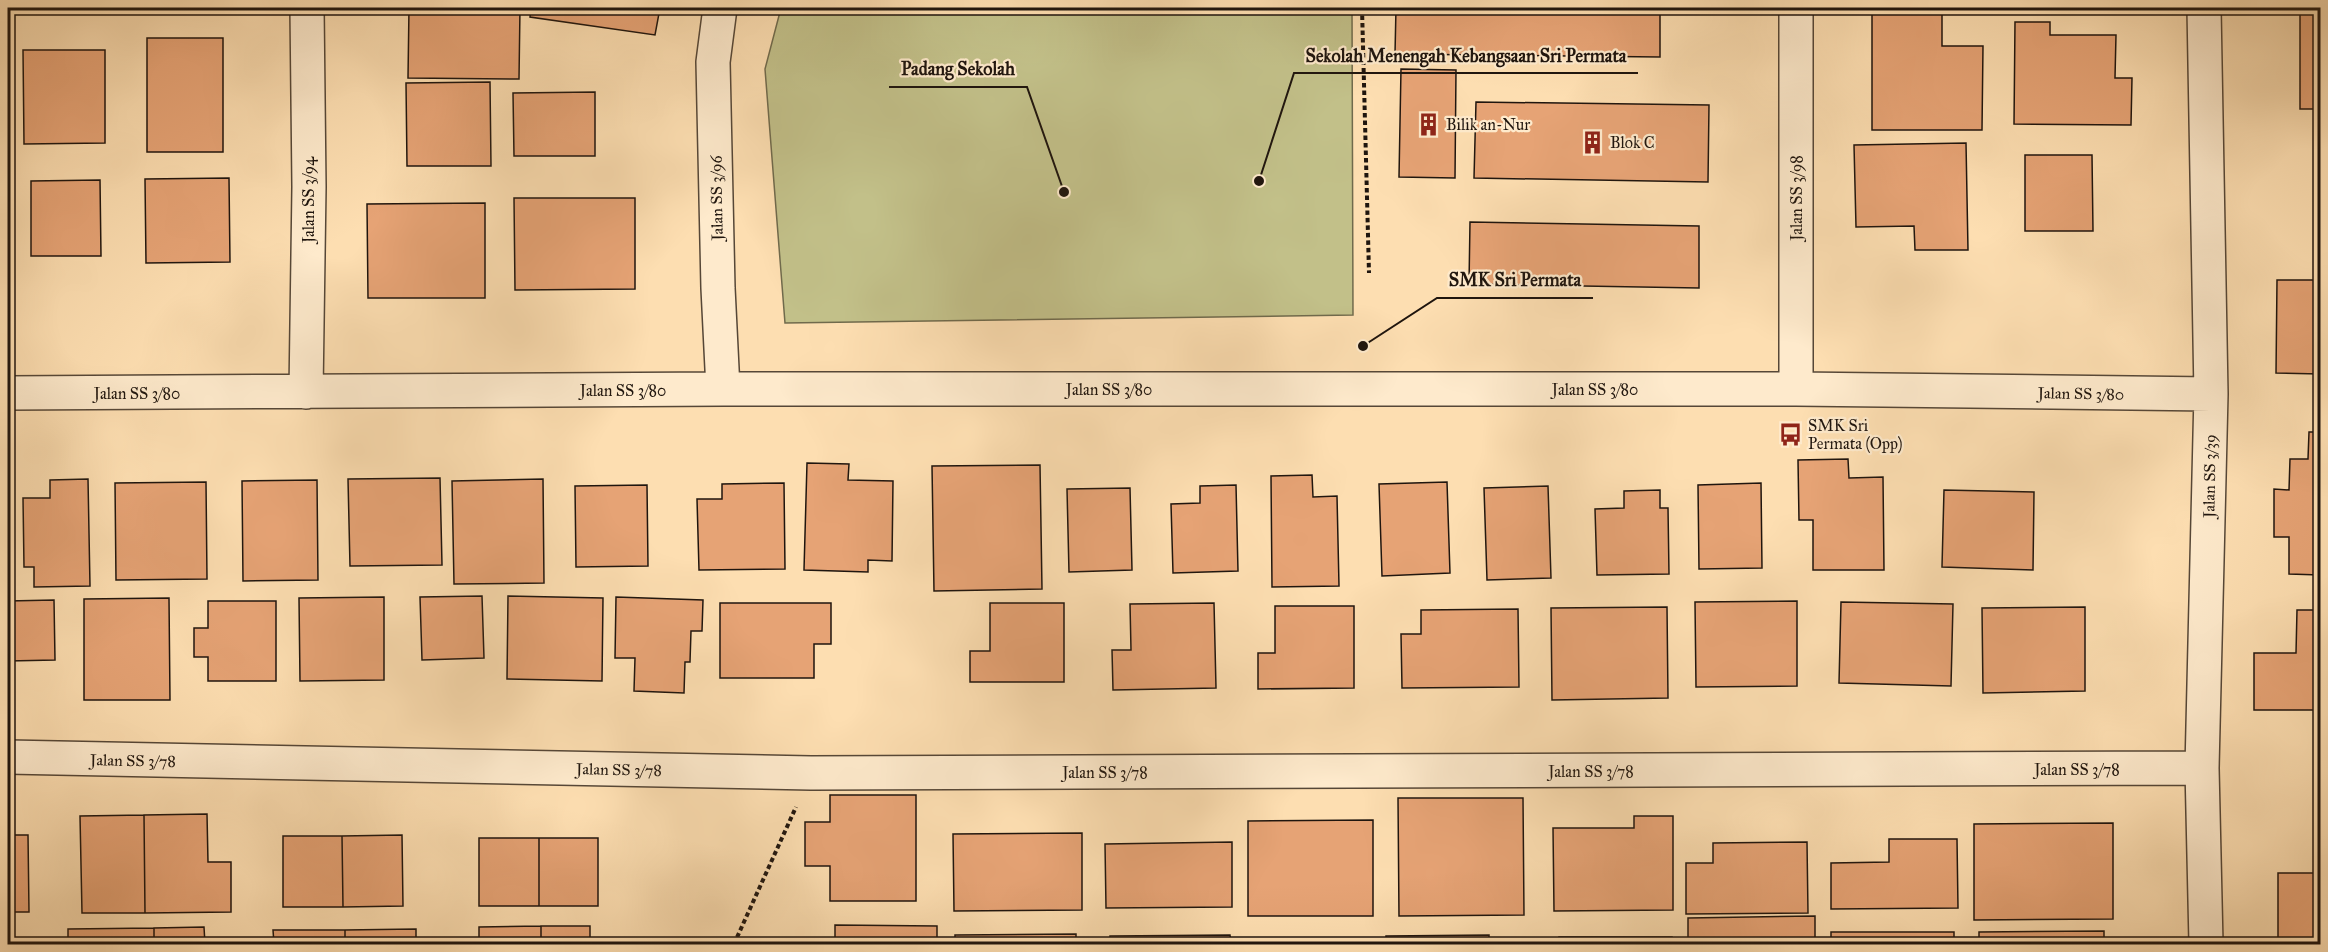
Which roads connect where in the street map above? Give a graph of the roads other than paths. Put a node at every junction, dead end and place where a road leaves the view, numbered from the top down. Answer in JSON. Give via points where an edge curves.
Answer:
{"nodes":[{"id":1,"x":307,"y":8,"type":"edge"},
{"id":2,"x":720,"y":8,"type":"edge"},
{"id":3,"x":1796,"y":8,"type":"edge"},
{"id":4,"x":2205,"y":8,"type":"edge"},
{"id":5,"x":723,"y":389,"type":"junction"},
{"id":6,"x":1796,"y":390,"type":"junction"},
{"id":7,"x":306,"y":392,"type":"junction"},
{"id":8,"x":8,"y":393,"type":"edge"},
{"id":9,"x":2211,"y":394,"type":"junction"},
{"id":10,"x":8,"y":757,"type":"edge"},
{"id":11,"x":2202,"y":768,"type":"junction"},
{"id":12,"x":2206,"y":945,"type":"edge"}],
"edges":[{"from":1,"to":7,"type":"street","name":"Jalan SS 3/94"},
{"from":2,"to":5,"type":"street","name":"Jalan SS 3/96","via":[[713,62]]},
{"from":3,"to":6,"type":"street","name":"Jalan SS 3/98"},
{"from":4,"to":9,"type":"street","name":"Jalan SS 3/39"},
{"from":5,"to":6,"type":"street","name":"Jalan SS 3/80"},
{"from":5,"to":7,"type":"street","name":"Jalan SS 3/80"},
{"from":6,"to":9,"type":"street","name":"Jalan SS 3/80"},
{"from":7,"to":8,"type":"street","name":"Jalan SS 3/80"},
{"from":9,"to":11,"type":"street","name":"Jalan SS 3/39"},
{"from":10,"to":11,"type":"street","name":"Jalan SS 3/78","via":[[811,773]]},
{"from":11,"to":12,"type":"street","name":"Jalan SS 3/39"}]}
